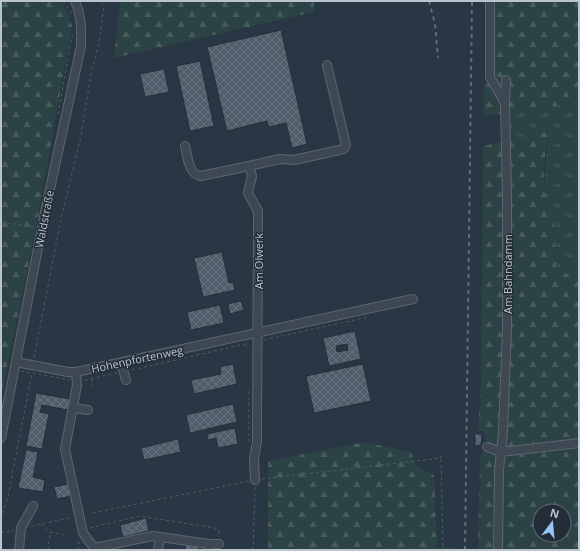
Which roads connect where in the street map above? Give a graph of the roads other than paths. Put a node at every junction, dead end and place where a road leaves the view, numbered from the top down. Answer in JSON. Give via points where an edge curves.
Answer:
{"nodes":[{"id":1,"x":75,"y":1,"type":"edge"},
{"id":2,"x":490,"y":1,"type":"edge"},
{"id":3,"x":327,"y":66,"type":"dead end"},
{"id":4,"x":506,"y":80,"type":"dead end"},
{"id":5,"x":505,"y":103,"type":"junction"},
{"id":6,"x":185,"y":146,"type":"dead end"},
{"id":7,"x":249,"y":166,"type":"junction"},
{"id":8,"x":413,"y":299,"type":"dead end"},
{"id":9,"x":258,"y":333,"type":"junction"},
{"id":10,"x":121,"y":362,"type":"junction"},
{"id":11,"x":15,"y":366,"type":"junction"},
{"id":12,"x":76,"y":372,"type":"junction"},
{"id":13,"x":126,"y":380,"type":"dead end"},
{"id":14,"x":73,"y":408,"type":"junction"},
{"id":15,"x":88,"y":410,"type":"dead end"},
{"id":16,"x":1,"y":438,"type":"edge"},
{"id":17,"x":579,"y":443,"type":"edge"},
{"id":18,"x":487,"y":447,"type":"dead end"},
{"id":19,"x":501,"y":452,"type":"junction"},
{"id":20,"x":255,"y":480,"type":"road end"},
{"id":21,"x":33,"y":506,"type":"dead end"},
{"id":22,"x":160,"y":537,"type":"junction"},
{"id":23,"x":219,"y":544,"type":"road end"},
{"id":24,"x":209,"y":547,"type":"edge"},
{"id":25,"x":94,"y":549,"type":"edge"},
{"id":26,"x":19,"y":550,"type":"edge"},
{"id":27,"x":158,"y":550,"type":"edge"},
{"id":28,"x":498,"y":550,"type":"edge"}],
"edges":[{"from":1,"to":11,"type":"street","name":"Waldstraße","via":[[80,16],[80,46]]},
{"from":2,"to":5,"type":"street","name":"Am Bahndamm","via":[[490,76]]},
{"from":3,"to":7,"type":"street","via":[[346,145],[344,149],[294,160],[280,159]]},
{"from":4,"to":5,"type":"street"},
{"from":5,"to":19,"type":"street","name":"Am Bahndamm","via":[[507,321]]},
{"from":6,"to":7,"type":"street","via":[[191,171],[196,175]]},
{"from":7,"to":9,"type":"street","name":"Am Ölwerk","via":[[252,176],[248,193],[258,211]]},
{"from":8,"to":9,"type":"street","name":"Hohenpfortenweg","via":[[367,313]]},
{"from":9,"to":10,"type":"street","name":"Hohenpfortenweg"},
{"from":9,"to":20,"type":"street"},
{"from":10,"to":12,"type":"street","name":"Hohenpfortenweg"},
{"from":10,"to":13,"type":"street"},
{"from":11,"to":12,"type":"street","name":"Hohenpfortenweg"},
{"from":11,"to":16,"type":"street","name":"Waldstraße"},
{"from":12,"to":14,"type":"street"},
{"from":14,"to":15,"type":"street"},
{"from":14,"to":25,"type":"street","via":[[65,449],[83,533]]},
{"from":17,"to":19,"type":"street"},
{"from":18,"to":19,"type":"street"},
{"from":19,"to":28,"type":"street","name":"Am Bahndamm"},
{"from":21,"to":26,"type":"street","via":[[21,528]]},
{"from":22,"to":24,"type":"street"},
{"from":22,"to":25,"type":"street","via":[[153,536]]},
{"from":22,"to":27,"type":"street"},
{"from":23,"to":24,"type":"street"}]}
